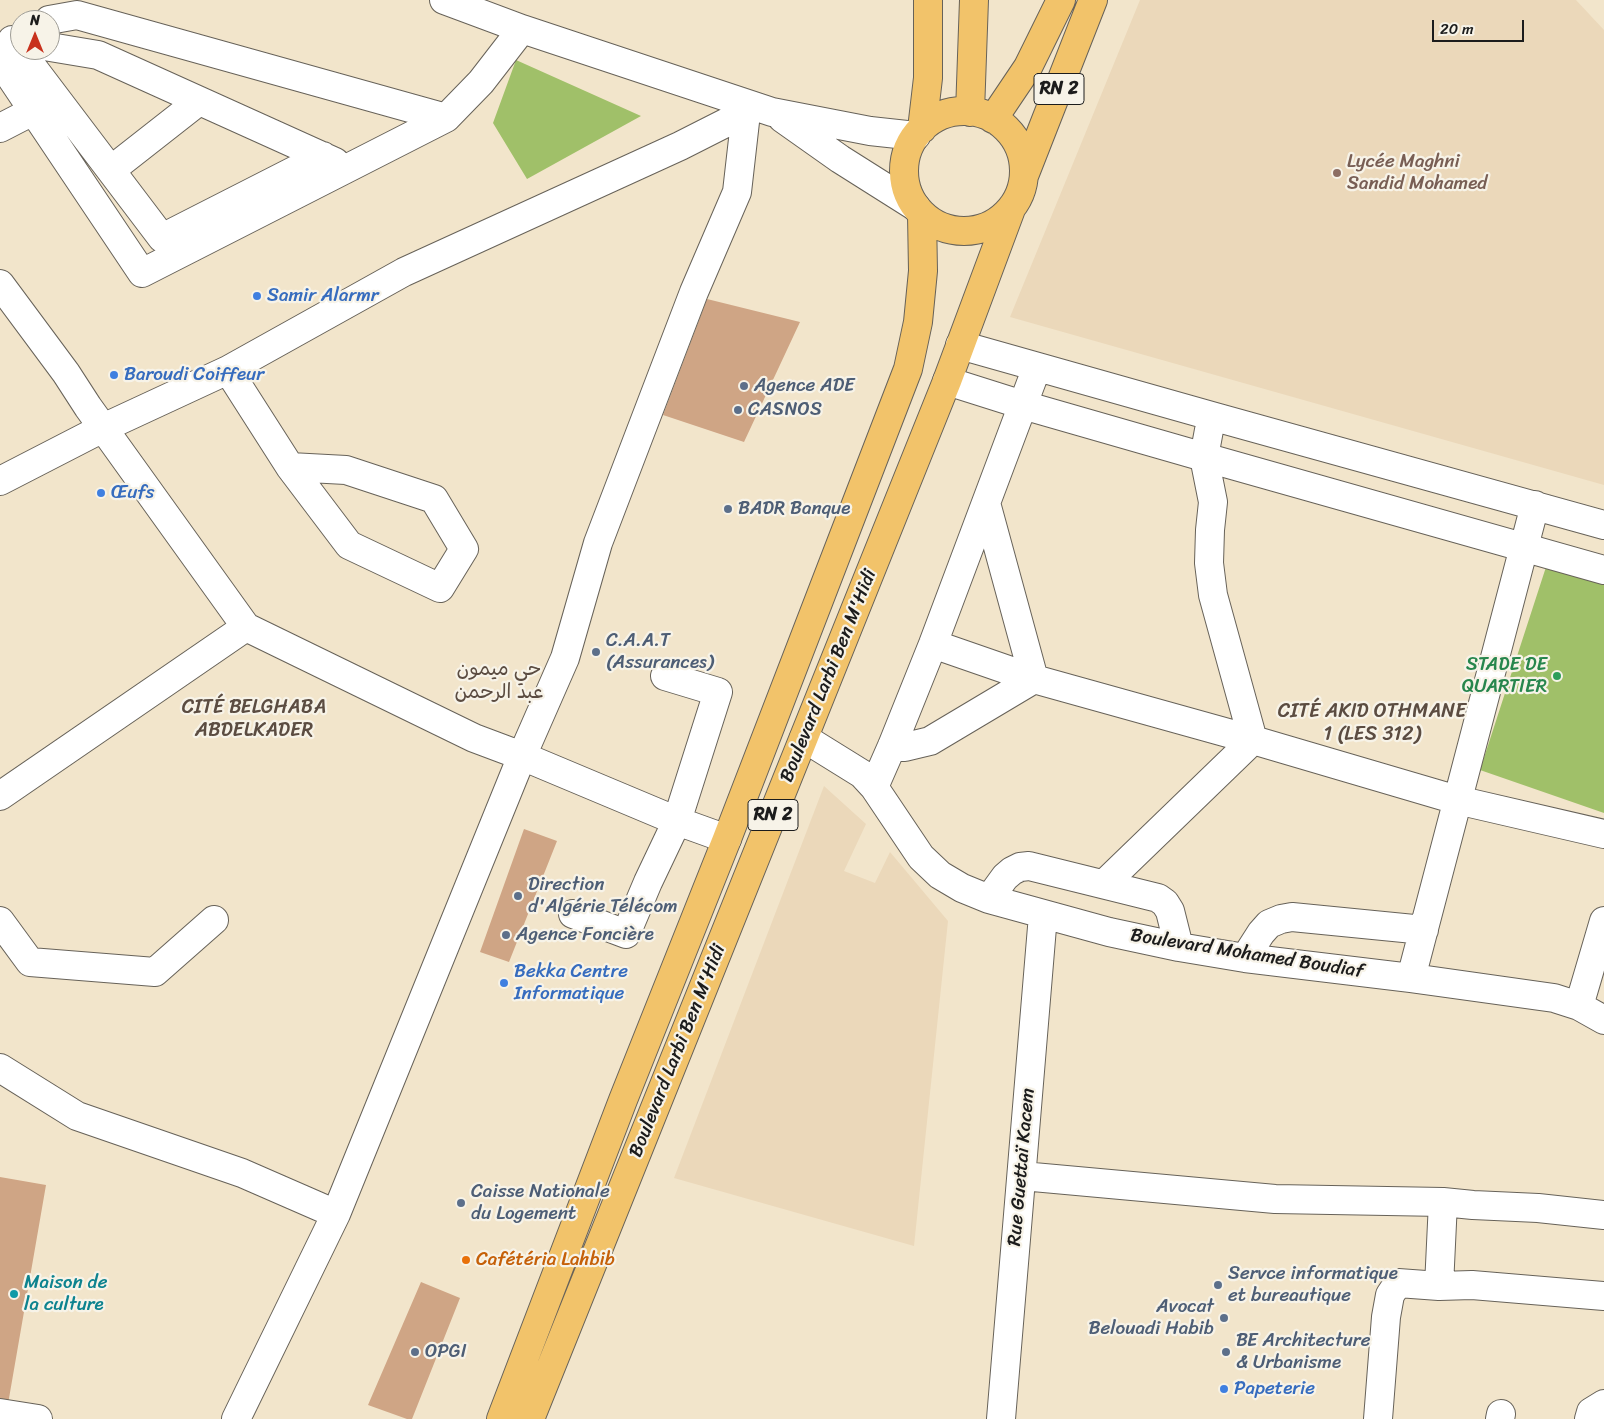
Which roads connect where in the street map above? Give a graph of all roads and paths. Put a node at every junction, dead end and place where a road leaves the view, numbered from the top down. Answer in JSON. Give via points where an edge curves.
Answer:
{"nodes":[{"id":1,"x":444,"y":0,"type":"edge"},
{"id":2,"x":928,"y":0,"type":"edge"},
{"id":3,"x":974,"y":0,"type":"edge"},
{"id":4,"x":1061,"y":0,"type":"edge"},
{"id":5,"x":1093,"y":0,"type":"edge"},
{"id":6,"x":60,"y":18,"type":"edge"},
{"id":7,"x":522,"y":29,"type":"junction"},
{"id":8,"x":60,"y":49,"type":"edge"},
{"id":9,"x":27,"y":60,"type":"edge"},
{"id":10,"x":0,"y":61,"type":"edge"},
{"id":11,"x":199,"y":100,"type":"junction"},
{"id":12,"x":33,"y":111,"type":"junction"},
{"id":13,"x":758,"y":111,"type":"junction"},
{"id":14,"x":981,"y":115,"type":"junction"},
{"id":15,"x":446,"y":118,"type":"junction"},
{"id":16,"x":0,"y":128,"type":"edge"},
{"id":17,"x":919,"y":132,"type":"junction"},
{"id":18,"x":323,"y":156,"type":"junction"},
{"id":19,"x":349,"y":168,"type":"junction"},
{"id":20,"x":111,"y":170,"type":"junction"},
{"id":21,"x":1024,"y":178,"type":"junction"},
{"id":22,"x":1011,"y":209,"type":"junction"},
{"id":23,"x":919,"y":211,"type":"junction"},
{"id":24,"x":1,"y":287,"type":"edge"},
{"id":25,"x":960,"y":345,"type":"junction"},
{"id":26,"x":1037,"y":367,"type":"junction"},
{"id":27,"x":908,"y":369,"type":"junction"},
{"id":28,"x":228,"y":370,"type":"junction"},
{"id":29,"x":947,"y":382,"type":"junction"},
{"id":30,"x":1023,"y":405,"type":"junction"},
{"id":31,"x":1215,"y":417,"type":"junction"},
{"id":32,"x":103,"y":428,"type":"junction"},
{"id":33,"x":1259,"y":429,"type":"junction"},
{"id":34,"x":1204,"y":457,"type":"junction"},
{"id":35,"x":290,"y":467,"type":"junction"},
{"id":36,"x":1247,"y":469,"type":"junction"},
{"id":37,"x":0,"y":481,"type":"edge"},
{"id":38,"x":1213,"y":502,"type":"junction"},
{"id":39,"x":986,"y":503,"type":"junction"},
{"id":40,"x":1535,"y":505,"type":"junction"},
{"id":41,"x":1604,"y":525,"type":"edge"},
{"id":42,"x":1523,"y":546,"type":"junction"},
{"id":43,"x":1604,"y":570,"type":"edge"},
{"id":44,"x":246,"y":627,"type":"junction"},
{"id":45,"x":933,"y":644,"type":"junction"},
{"id":46,"x":665,"y":676,"type":"dead end"},
{"id":47,"x":1034,"y":679,"type":"junction"},
{"id":48,"x":804,"y":738,"type":"junction"},
{"id":49,"x":1253,"y":740,"type":"junction"},
{"id":50,"x":892,"y":746,"type":"junction"},
{"id":51,"x":522,"y":756,"type":"junction"},
{"id":52,"x":874,"y":787,"type":"junction"},
{"id":53,"x":0,"y":796,"type":"edge"},
{"id":54,"x":1457,"y":800,"type":"junction"},
{"id":55,"x":677,"y":821,"type":"junction"},
{"id":56,"x":1604,"y":834,"type":"edge"},
{"id":57,"x":727,"y":839,"type":"junction"},
{"id":58,"x":1104,"y":884,"type":"junction"},
{"id":59,"x":989,"y":899,"type":"junction"},
{"id":60,"x":573,"y":914,"type":"dead end"},
{"id":61,"x":1043,"y":915,"type":"junction"},
{"id":62,"x":214,"y":920,"type":"dead end"},
{"id":63,"x":0,"y":921,"type":"edge"},
{"id":64,"x":1604,"y":921,"type":"edge"},
{"id":65,"x":1424,"y":930,"type":"junction"},
{"id":66,"x":1179,"y":947,"type":"junction"},
{"id":67,"x":1245,"y":958,"type":"junction"},
{"id":68,"x":1411,"y":978,"type":"junction"},
{"id":69,"x":1579,"y":1006,"type":"junction"},
{"id":70,"x":1604,"y":1020,"type":"edge"},
{"id":71,"x":0,"y":1068,"type":"edge"},
{"id":72,"x":1022,"y":1176,"type":"junction"},
{"id":73,"x":1443,"y":1202,"type":"junction"},
{"id":74,"x":336,"y":1214,"type":"junction"},
{"id":75,"x":1604,"y":1214,"type":"edge"},
{"id":76,"x":1439,"y":1286,"type":"junction"},
{"id":77,"x":1604,"y":1296,"type":"edge"},
{"id":78,"x":1604,"y":1404,"type":"edge"},
{"id":79,"x":0,"y":1413,"type":"edge"},
{"id":80,"x":38,"y":1419,"type":"edge"},
{"id":81,"x":236,"y":1419,"type":"edge"},
{"id":82,"x":501,"y":1419,"type":"edge"},
{"id":83,"x":530,"y":1419,"type":"edge"},
{"id":84,"x":1001,"y":1419,"type":"edge"},
{"id":85,"x":1378,"y":1419,"type":"edge"},
{"id":86,"x":1589,"y":1419,"type":"edge"}],
"edges":[{"from":1,"to":7,"type":"street"},
{"from":2,"to":17,"type":"main road","via":[[928,78]]},
{"from":3,"to":14,"type":"main road"},
{"from":4,"to":14,"type":"main road","number":"RN 2","via":[[1028,67]]},
{"from":5,"to":21,"type":"main road","number":"RN 2"},
{"from":6,"to":15,"type":"street","via":[[77,15]]},
{"from":7,"to":13,"type":"street"},
{"from":7,"to":15,"type":"street","via":[[481,82]]},
{"from":8,"to":11,"type":"street","via":[[98,55]]},
{"from":9,"to":20,"type":"street"},
{"from":10,"to":12,"type":"street"},
{"from":11,"to":18,"type":"street"},
{"from":11,"to":20,"type":"street"},
{"from":12,"to":16,"type":"street"},
{"from":12,"to":19,"type":"street","via":[[142,273]]},
{"from":13,"to":17,"type":"street","via":[[870,131]]},
{"from":13,"to":23,"type":"street","via":[[840,158]]},
{"from":13,"to":28,"type":"street","via":[[404,272]]},
{"from":13,"to":51,"type":"street","via":[[737,192],[691,299],[598,543],[565,658]]},
{"from":14,"to":17,"type":"main road","via":[[952,113],[936,118]]},
{"from":14,"to":21,"type":"main road","via":[[1008,130],[1018,144],[1024,161]]},
{"from":15,"to":19,"type":"street"},
{"from":17,"to":23,"type":"main road","via":[[905,164],[909,194]]},
{"from":18,"to":19,"type":"street"},
{"from":18,"to":20,"type":"street","via":[[162,238]]},
{"from":21,"to":22,"type":"main road"},
{"from":22,"to":23,"type":"main road","via":[[996,222],[978,230],[958,231],[939,226]]},
{"from":22,"to":25,"type":"main road","name":"Boulevard Larbi Ben M'Hidi","number":"RN 2"},
{"from":23,"to":27,"type":"main road","name":"Boulevard Larbi Ben M'Hidi","number":"RN 2","via":[[922,280],[918,322]]},
{"from":24,"to":32,"type":"street"},
{"from":25,"to":26,"type":"street"},
{"from":25,"to":29,"type":"main road","name":"Boulevard Larbi Ben M'Hidi","number":"RN 2"},
{"from":26,"to":30,"type":"street"},
{"from":26,"to":31,"type":"street"},
{"from":27,"to":29,"type":"main road"},
{"from":27,"to":57,"type":"main road","name":"Boulevard Larbi Ben M'Hidi","number":"RN 2"},
{"from":28,"to":32,"type":"street"},
{"from":28,"to":35,"type":"street"},
{"from":29,"to":30,"type":"street"},
{"from":29,"to":48,"type":"main road","name":"Boulevard Larbi Ben M'Hidi","number":"RN 2"},
{"from":30,"to":34,"type":"street"},
{"from":30,"to":39,"type":"street"},
{"from":31,"to":33,"type":"street"},
{"from":31,"to":34,"type":"street"},
{"from":32,"to":37,"type":"street"},
{"from":32,"to":44,"type":"street"},
{"from":33,"to":36,"type":"street"},
{"from":33,"to":40,"type":"street"},
{"from":34,"to":36,"type":"street"},
{"from":34,"to":38,"type":"street"},
{"from":35,"to":35,"type":"street","via":[[349,545],[440,588],[464,549],[434,499],[346,470]]},
{"from":36,"to":38,"type":"street"},
{"from":36,"to":42,"type":"street"},
{"from":38,"to":49,"type":"street","via":[[1209,555],[1213,595]]},
{"from":39,"to":45,"type":"street"},
{"from":39,"to":47,"type":"street"},
{"from":40,"to":41,"type":"street"},
{"from":40,"to":42,"type":"street"},
{"from":42,"to":43,"type":"street"},
{"from":42,"to":54,"type":"street"},
{"from":44,"to":51,"type":"street","via":[[474,738]]},
{"from":44,"to":53,"type":"street"},
{"from":45,"to":47,"type":"street"},
{"from":45,"to":50,"type":"street"},
{"from":46,"to":55,"type":"street","via":[[718,692]]},
{"from":47,"to":49,"type":"street"},
{"from":47,"to":50,"type":"street","via":[[930,741],[905,747]]},
{"from":48,"to":52,"type":"street","name":"Boulevard Mohamed Boudiaf","via":[[862,774]]},
{"from":48,"to":83,"type":"main road","name":"Boulevard Larbi Ben M'Hidi","number":"RN 2"},
{"from":49,"to":54,"type":"street"},
{"from":49,"to":58,"type":"street"},
{"from":50,"to":52,"type":"street"},
{"from":51,"to":55,"type":"street"},
{"from":51,"to":74,"type":"street"},
{"from":52,"to":59,"type":"street","name":"Boulevard Mohamed Boudiaf","via":[[921,857],[962,888]]},
{"from":54,"to":56,"type":"street"},
{"from":54,"to":65,"type":"street"},
{"from":55,"to":57,"type":"street"},
{"from":55,"to":60,"type":"street","via":[[626,934]]},
{"from":57,"to":82,"type":"main road","name":"Boulevard Larbi Ben M'Hidi","number":"RN 2"},
{"from":58,"to":59,"type":"street","via":[[1029,866],[1020,867],[1005,877]]},
{"from":58,"to":66,"type":"street","via":[[1158,898],[1165,903],[1173,918]]},
{"from":59,"to":61,"type":"street","name":"Boulevard Mohamed Boudiaf"},
{"from":61,"to":66,"type":"street","name":"Boulevard Mohamed Boudiaf"},
{"from":61,"to":72,"type":"street","name":"Rue Guettaï Kacem"},
{"from":62,"to":63,"type":"street","via":[[155,972],[30,962]]},
{"from":64,"to":69,"type":"street"},
{"from":65,"to":67,"type":"street","via":[[1292,917],[1269,924]]},
{"from":65,"to":68,"type":"street"},
{"from":66,"to":67,"type":"street","name":"Boulevard Mohamed Boudiaf"},
{"from":67,"to":68,"type":"street","name":"Boulevard Mohamed Boudiaf"},
{"from":68,"to":69,"type":"street","name":"Boulevard Mohamed Boudiaf","via":[[1554,998]]},
{"from":69,"to":70,"type":"street","name":"Boulevard Mohamed Boudiaf"},
{"from":71,"to":74,"type":"street","via":[[77,1116],[242,1173]]},
{"from":72,"to":73,"type":"street","via":[[1275,1199]]},
{"from":72,"to":84,"type":"street","name":"Rue Guettaï Kacem"},
{"from":73,"to":75,"type":"street"},
{"from":73,"to":76,"type":"street"},
{"from":74,"to":81,"type":"street"},
{"from":76,"to":77,"type":"street","via":[[1472,1285]]},
{"from":76,"to":85,"type":"street","via":[[1398,1283],[1390,1295]]},
{"from":78,"to":86,"type":"street","via":[[1591,1412]]},
{"from":79,"to":80,"type":"street"}]}
